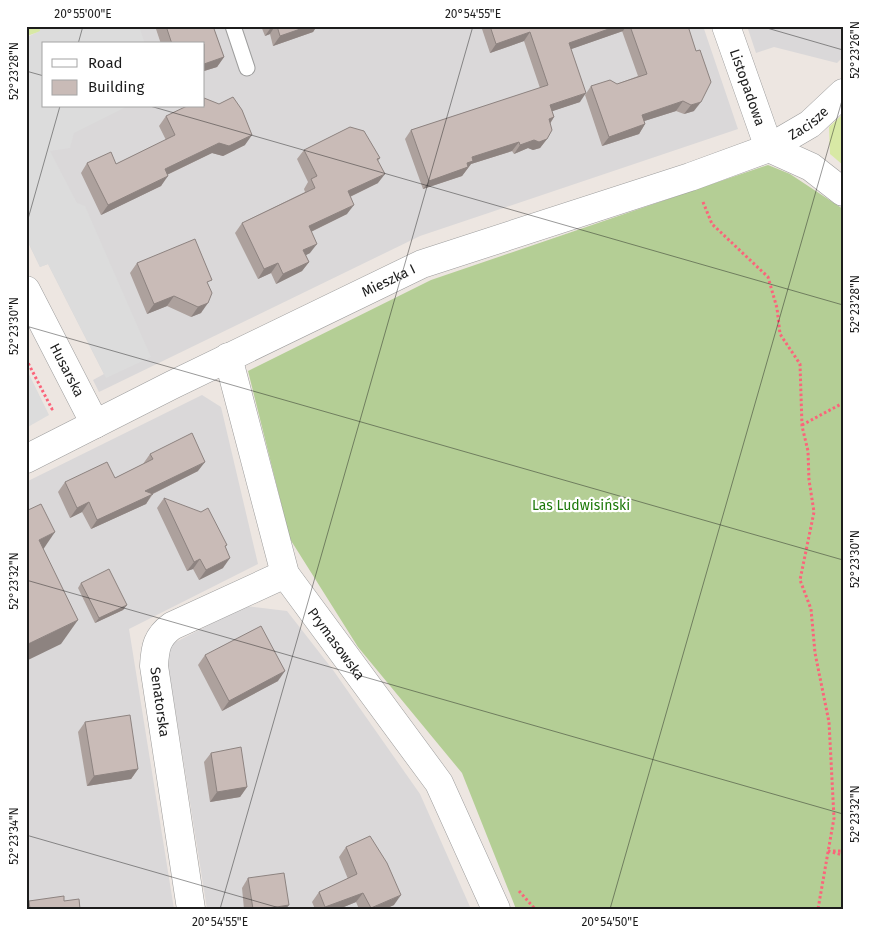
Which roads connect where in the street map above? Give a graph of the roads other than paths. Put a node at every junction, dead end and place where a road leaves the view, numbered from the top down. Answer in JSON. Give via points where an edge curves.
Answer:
{"nodes":[{"id":1,"x":233,"y":26,"type":"edge"},
{"id":2,"x":726,"y":26,"type":"edge"},
{"id":3,"x":247,"y":68,"type":"dead end"},
{"id":4,"x":843,"y":93,"type":"edge"},
{"id":5,"x":769,"y":148,"type":"junction"},
{"id":6,"x":843,"y":192,"type":"edge"},
{"id":7,"x":26,"y":290,"type":"edge"},
{"id":8,"x":228,"y":357,"type":"junction"},
{"id":9,"x":95,"y":424,"type":"junction"},
{"id":10,"x":26,"y":459,"type":"edge"},
{"id":11,"x":286,"y":574,"type":"junction"},
{"id":12,"x":191,"y":909,"type":"edge"},
{"id":13,"x":496,"y":909,"type":"edge"}],
"edges":[{"from":1,"to":3,"type":"lane"},
{"from":2,"to":5,"type":"street","name":"Listopadowa"},
{"from":4,"to":5,"type":"street","name":"Zacisze","via":[[810,124]]},
{"from":5,"to":6,"type":"street","via":[[811,167]]},
{"from":5,"to":8,"type":"street","name":"Mieszka I","via":[[422,264]]},
{"from":7,"to":9,"type":"street","name":"Husarska"},
{"from":8,"to":9,"type":"street","name":"Mieszka I"},
{"from":8,"to":11,"type":"street","name":"Prymasowska"},
{"from":9,"to":10,"type":"street","name":"Mieszka I"},
{"from":11,"to":12,"type":"street","name":"Senatorska","via":[[172,626],[161,634],[156,643],[154,666]]},
{"from":11,"to":13,"type":"street","name":"Prymasowska","via":[[439,784]]}]}
